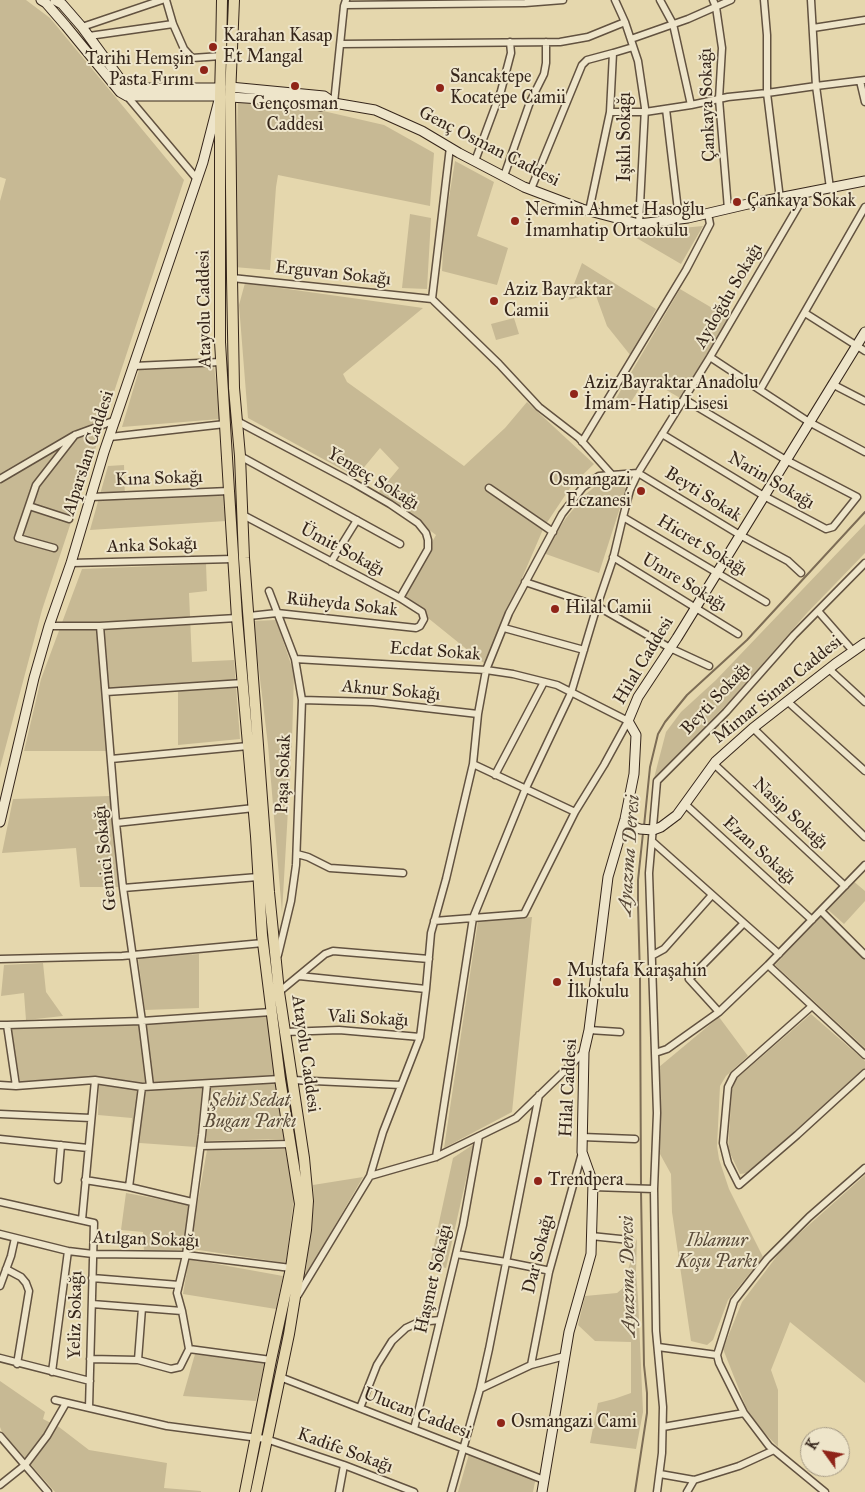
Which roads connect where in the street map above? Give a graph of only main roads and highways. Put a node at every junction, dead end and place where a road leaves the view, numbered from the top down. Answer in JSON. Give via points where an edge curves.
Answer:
{"nodes":[{"id":1,"x":222,"y":0,"type":"edge"},
{"id":2,"x":234,"y":0,"type":"edge"},
{"id":3,"x":225,"y":92,"type":"junction"},
{"id":4,"x":261,"y":1438,"type":"junction"},
{"id":5,"x":245,"y":1492,"type":"edge"},
{"id":6,"x":256,"y":1492,"type":"edge"}],
"edges":[{"from":1,"to":3,"type":"main road","name":"Atayolu Caddesi","via":[[221,56]]},
{"from":2,"to":3,"type":"main road","name":"Atayolu Caddesi"},
{"from":3,"to":4,"type":"main road","name":"Atayolu Caddesi","via":[[220,162],[221,362],[228,491],[263,943],[300,1204],[291,1268],[271,1360]]},
{"from":3,"to":4,"type":"main road","name":"Atayolu Caddesi","via":[[234,388],[248,616],[279,992],[308,1201],[290,1334]]},
{"from":4,"to":5,"type":"main road","name":"Atayolu Caddesi"},
{"from":4,"to":6,"type":"main road","name":"Atayolu Caddesi"}]}
